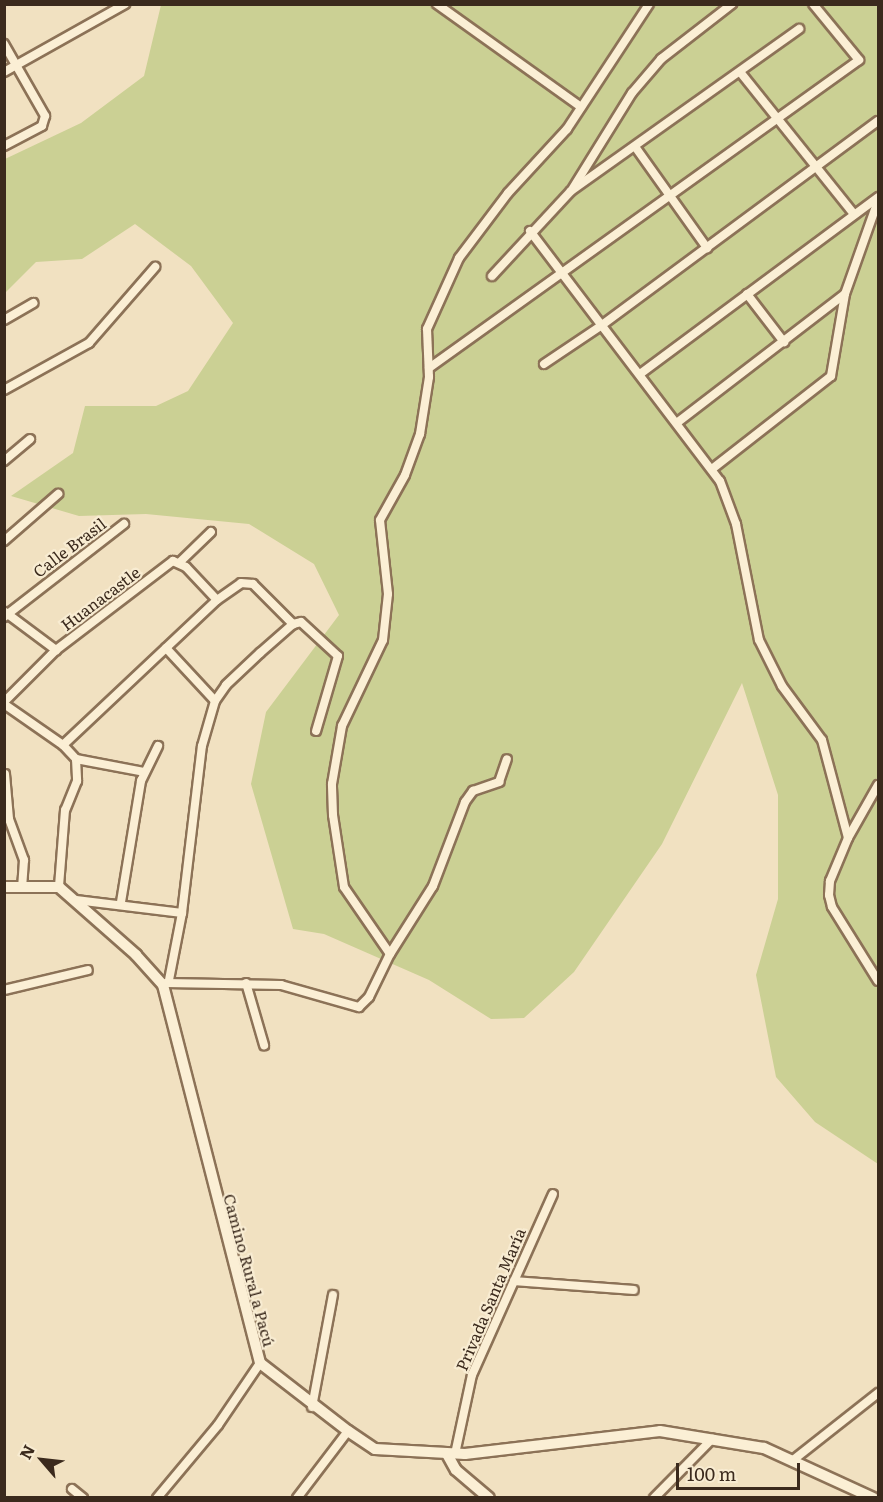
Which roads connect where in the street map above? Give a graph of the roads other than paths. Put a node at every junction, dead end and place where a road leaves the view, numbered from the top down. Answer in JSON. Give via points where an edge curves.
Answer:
{"nodes":[{"id":1,"x":125,"y":4,"type":"edge"},
{"id":2,"x":437,"y":4,"type":"edge"},
{"id":3,"x":649,"y":4,"type":"edge"},
{"id":4,"x":732,"y":4,"type":"edge"},
{"id":5,"x":813,"y":4,"type":"edge"},
{"id":6,"x":799,"y":29,"type":"dead end"},
{"id":7,"x":4,"y":44,"type":"edge"},
{"id":8,"x":16,"y":65,"type":"junction"},
{"id":9,"x":4,"y":72,"type":"edge"},
{"id":10,"x":741,"y":73,"type":"junction"},
{"id":11,"x":581,"y":107,"type":"junction"},
{"id":12,"x":780,"y":120,"type":"junction"},
{"id":13,"x":879,"y":121,"type":"edge"},
{"id":14,"x":4,"y":146,"type":"edge"},
{"id":15,"x":636,"y":148,"type":"junction"},
{"id":16,"x":817,"y":167,"type":"junction"},
{"id":17,"x":571,"y":191,"type":"junction"},
{"id":18,"x":672,"y":197,"type":"junction"},
{"id":19,"x":879,"y":199,"type":"edge"},
{"id":20,"x":854,"y":214,"type":"junction"},
{"id":21,"x":530,"y":231,"type":"junction"},
{"id":22,"x":707,"y":248,"type":"junction"},
{"id":23,"x":155,"y":267,"type":"dead end"},
{"id":24,"x":565,"y":274,"type":"junction"},
{"id":25,"x":492,"y":276,"type":"dead end"},
{"id":26,"x":747,"y":294,"type":"junction"},
{"id":27,"x":845,"y":294,"type":"junction"},
{"id":28,"x":33,"y":303,"type":"dead end"},
{"id":29,"x":4,"y":320,"type":"edge"},
{"id":30,"x":602,"y":325,"type":"junction"},
{"id":31,"x":784,"y":342,"type":"junction"},
{"id":32,"x":544,"y":364,"type":"dead end"},
{"id":33,"x":429,"y":368,"type":"junction"},
{"id":34,"x":640,"y":374,"type":"junction"},
{"id":35,"x":4,"y":390,"type":"edge"},
{"id":36,"x":678,"y":422,"type":"junction"},
{"id":37,"x":30,"y":439,"type":"dead end"},
{"id":38,"x":4,"y":461,"type":"edge"},
{"id":39,"x":712,"y":469,"type":"junction"},
{"id":40,"x":58,"y":494,"type":"dead end"},
{"id":41,"x":124,"y":524,"type":"dead end"},
{"id":42,"x":211,"y":532,"type":"dead end"},
{"id":43,"x":4,"y":541,"type":"edge"},
{"id":44,"x":180,"y":561,"type":"junction"},
{"id":45,"x":217,"y":600,"type":"junction"},
{"id":46,"x":5,"y":614,"type":"edge"},
{"id":47,"x":293,"y":624,"type":"junction"},
{"id":48,"x":166,"y":648,"type":"junction"},
{"id":49,"x":56,"y":650,"type":"junction"},
{"id":50,"x":215,"y":701,"type":"junction"},
{"id":51,"x":4,"y":703,"type":"edge"},
{"id":52,"x":316,"y":731,"type":"dead end"},
{"id":53,"x":63,"y":745,"type":"junction"},
{"id":54,"x":158,"y":746,"type":"dead end"},
{"id":55,"x":76,"y":759,"type":"junction"},
{"id":56,"x":507,"y":759,"type":"dead end"},
{"id":57,"x":144,"y":772,"type":"junction"},
{"id":58,"x":5,"y":774,"type":"edge"},
{"id":59,"x":879,"y":785,"type":"edge"},
{"id":60,"x":848,"y":838,"type":"junction"},
{"id":61,"x":4,"y":887,"type":"edge"},
{"id":62,"x":22,"y":887,"type":"junction"},
{"id":63,"x":59,"y":887,"type":"junction"},
{"id":64,"x":76,"y":900,"type":"junction"},
{"id":65,"x":121,"y":902,"type":"junction"},
{"id":66,"x":182,"y":913,"type":"junction"},
{"id":67,"x":390,"y":954,"type":"junction"},
{"id":68,"x":88,"y":970,"type":"dead end"},
{"id":69,"x":879,"y":981,"type":"edge"},
{"id":70,"x":166,"y":983,"type":"junction"},
{"id":71,"x":246,"y":983,"type":"junction"},
{"id":72,"x":4,"y":990,"type":"edge"},
{"id":73,"x":264,"y":1045,"type":"dead end"},
{"id":74,"x":553,"y":1194,"type":"dead end"},
{"id":75,"x":514,"y":1281,"type":"junction"},
{"id":76,"x":634,"y":1290,"type":"dead end"},
{"id":77,"x":333,"y":1295,"type":"dead end"},
{"id":78,"x":260,"y":1363,"type":"junction"},
{"id":79,"x":879,"y":1393,"type":"edge"},
{"id":80,"x":312,"y":1407,"type":"junction"},
{"id":81,"x":348,"y":1431,"type":"junction"},
{"id":82,"x":712,"y":1439,"type":"junction"},
{"id":83,"x":451,"y":1454,"type":"junction"},
{"id":84,"x":792,"y":1461,"type":"junction"},
{"id":85,"x":72,"y":1489,"type":"dead end"},
{"id":86,"x":83,"y":1497,"type":"edge"},
{"id":87,"x":157,"y":1497,"type":"edge"},
{"id":88,"x":297,"y":1497,"type":"edge"},
{"id":89,"x":489,"y":1497,"type":"edge"},
{"id":90,"x":654,"y":1497,"type":"edge"},
{"id":91,"x":873,"y":1497,"type":"edge"}],
"edges":[{"from":1,"to":8,"type":"street"},
{"from":2,"to":11,"type":"street"},
{"from":3,"to":11,"type":"street"},
{"from":4,"to":17,"type":"street","via":[[661,59],[632,93]]},
{"from":5,"to":12,"type":"street","via":[[860,60]]},
{"from":6,"to":10,"type":"street"},
{"from":7,"to":8,"type":"street"},
{"from":8,"to":9,"type":"street"},
{"from":8,"to":14,"type":"street","via":[[44,121]]},
{"from":10,"to":12,"type":"street"},
{"from":10,"to":15,"type":"street"},
{"from":11,"to":33,"type":"street","via":[[542,161],[497,206],[452,268],[427,329]]},
{"from":12,"to":16,"type":"street"},
{"from":12,"to":18,"type":"street"},
{"from":13,"to":16,"type":"street"},
{"from":15,"to":17,"type":"street"},
{"from":15,"to":18,"type":"street"},
{"from":16,"to":20,"type":"street"},
{"from":16,"to":22,"type":"street"},
{"from":17,"to":21,"type":"street"},
{"from":18,"to":22,"type":"street"},
{"from":18,"to":24,"type":"street"},
{"from":19,"to":20,"type":"street"},
{"from":19,"to":27,"type":"street"},
{"from":20,"to":26,"type":"street"},
{"from":21,"to":24,"type":"street"},
{"from":21,"to":25,"type":"street"},
{"from":22,"to":30,"type":"street"},
{"from":23,"to":35,"type":"street","via":[[89,343]]},
{"from":24,"to":30,"type":"street"},
{"from":24,"to":33,"type":"street"},
{"from":26,"to":31,"type":"street"},
{"from":26,"to":34,"type":"street"},
{"from":27,"to":31,"type":"street"},
{"from":27,"to":39,"type":"street","via":[[831,376]]},
{"from":28,"to":29,"type":"street"},
{"from":30,"to":32,"type":"street"},
{"from":30,"to":34,"type":"street"},
{"from":31,"to":36,"type":"street"},
{"from":33,"to":67,"type":"street","via":[[415,451],[380,520],[388,594],[383,640],[344,720],[336,750],[333,815],[344,887]]},
{"from":34,"to":36,"type":"street"},
{"from":36,"to":39,"type":"street"},
{"from":37,"to":38,"type":"street"},
{"from":39,"to":60,"type":"street","via":[[736,524],[759,640],[782,686],[822,740]]},
{"from":40,"to":43,"type":"street"},
{"from":41,"to":46,"type":"street","name":"Calle Brasil"},
{"from":42,"to":44,"type":"street","name":"Huanacastle"},
{"from":44,"to":45,"type":"street"},
{"from":44,"to":49,"type":"street","name":"Huanacastle","via":[[173,561]]},
{"from":45,"to":47,"type":"street","via":[[248,581]]},
{"from":45,"to":48,"type":"street"},
{"from":46,"to":49,"type":"street"},
{"from":47,"to":50,"type":"street","via":[[226,685]]},
{"from":47,"to":52,"type":"street","via":[[306,623],[338,656]]},
{"from":48,"to":50,"type":"street"},
{"from":48,"to":53,"type":"street"},
{"from":49,"to":51,"type":"street","name":"Huanacastle"},
{"from":50,"to":66,"type":"street","via":[[202,746]]},
{"from":51,"to":53,"type":"street"},
{"from":53,"to":55,"type":"street"},
{"from":54,"to":57,"type":"street"},
{"from":55,"to":57,"type":"street"},
{"from":55,"to":63,"type":"street","via":[[77,781],[65,810]]},
{"from":56,"to":67,"type":"street","via":[[499,782],[473,791],[465,802],[433,886]]},
{"from":57,"to":65,"type":"street"},
{"from":58,"to":62,"type":"street","via":[[9,819],[24,860]]},
{"from":59,"to":60,"type":"street"},
{"from":60,"to":69,"type":"street","via":[[830,881],[829,895],[832,907]]},
{"from":61,"to":62,"type":"street"},
{"from":62,"to":63,"type":"street"},
{"from":63,"to":64,"type":"street","name":"Camino Rural a Pacú"},
{"from":64,"to":65,"type":"street"},
{"from":64,"to":70,"type":"street","name":"Camino Rural a Pacú"},
{"from":65,"to":66,"type":"street"},
{"from":66,"to":70,"type":"street"},
{"from":67,"to":71,"type":"street","via":[[369,997],[356,1008],[289,987]]},
{"from":68,"to":72,"type":"street"},
{"from":70,"to":71,"type":"street"},
{"from":70,"to":78,"type":"street","name":"Camino Rural a Pacú"},
{"from":71,"to":73,"type":"street"},
{"from":74,"to":75,"type":"street","name":"Privada Santa María"},
{"from":75,"to":76,"type":"street"},
{"from":75,"to":83,"type":"street","name":"Privada Santa María","via":[[472,1375]]},
{"from":77,"to":80,"type":"street"},
{"from":78,"to":80,"type":"street","name":"Camino Rural a Pacú"},
{"from":78,"to":87,"type":"street","via":[[218,1425]]},
{"from":79,"to":84,"type":"street"},
{"from":80,"to":81,"type":"street","name":"Camino Rural a Pacú"},
{"from":81,"to":83,"type":"street","name":"Camino Rural a Pacú","via":[[375,1449]]},
{"from":81,"to":88,"type":"street"},
{"from":82,"to":83,"type":"street","name":"Camino Rural a Pacú","via":[[660,1431]]},
{"from":82,"to":84,"type":"street","name":"Camino Rural a Pacú","via":[[764,1448]]},
{"from":82,"to":90,"type":"street"},
{"from":83,"to":89,"type":"street","via":[[456,1470]]},
{"from":84,"to":91,"type":"street","name":"Camino Rural a Pacú"},
{"from":85,"to":86,"type":"street"}]}
